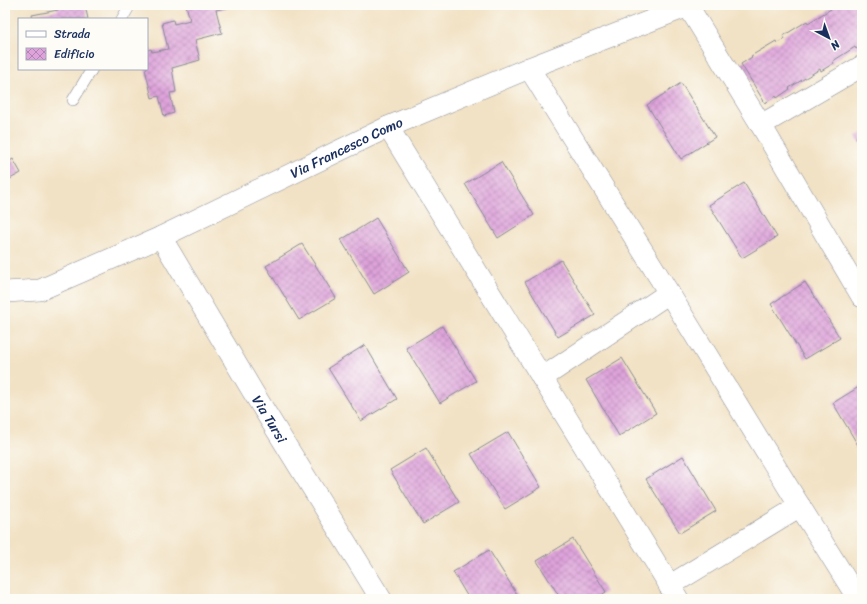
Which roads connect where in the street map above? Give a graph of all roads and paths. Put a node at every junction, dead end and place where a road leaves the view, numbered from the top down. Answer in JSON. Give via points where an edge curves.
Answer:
{"nodes":[{"id":1,"x":130,"y":5,"type":"edge"},
{"id":2,"x":690,"y":5,"type":"edge"},
{"id":3,"x":123,"y":18,"type":"edge"},
{"id":4,"x":862,"y":66,"type":"edge"},
{"id":5,"x":529,"y":68,"type":"junction"},
{"id":6,"x":91,"y":70,"type":"edge"},
{"id":7,"x":73,"y":100,"type":"dead end"},
{"id":8,"x":761,"y":125,"type":"junction"},
{"id":9,"x":388,"y":127,"type":"junction"},
{"id":10,"x":161,"y":236,"type":"junction"},
{"id":11,"x":5,"y":292,"type":"edge"},
{"id":12,"x":669,"y":293,"type":"junction"},
{"id":13,"x":862,"y":297,"type":"edge"},
{"id":14,"x":542,"y":378,"type":"junction"},
{"id":15,"x":800,"y":506,"type":"junction"},
{"id":16,"x":674,"y":592,"type":"edge"},
{"id":17,"x":381,"y":599,"type":"edge"},
{"id":18,"x":858,"y":599,"type":"edge"}],
"edges":[{"from":1,"to":3,"type":"lane"},
{"from":2,"to":5,"type":"street","name":"Via Francesco Como"},
{"from":2,"to":8,"type":"street"},
{"from":4,"to":8,"type":"street"},
{"from":5,"to":9,"type":"street","name":"Via Francesco Como"},
{"from":5,"to":12,"type":"street"},
{"from":6,"to":7,"type":"lane"},
{"from":8,"to":13,"type":"street"},
{"from":9,"to":10,"type":"street","name":"Via Francesco Como"},
{"from":9,"to":14,"type":"street"},
{"from":10,"to":11,"type":"street","name":"Via Francesco Como","via":[[40,290]]},
{"from":10,"to":17,"type":"street","name":"Via Tursi","via":[[253,392]]},
{"from":12,"to":14,"type":"street"},
{"from":12,"to":15,"type":"street"},
{"from":14,"to":16,"type":"street"},
{"from":15,"to":16,"type":"street"},
{"from":15,"to":18,"type":"street"}]}
